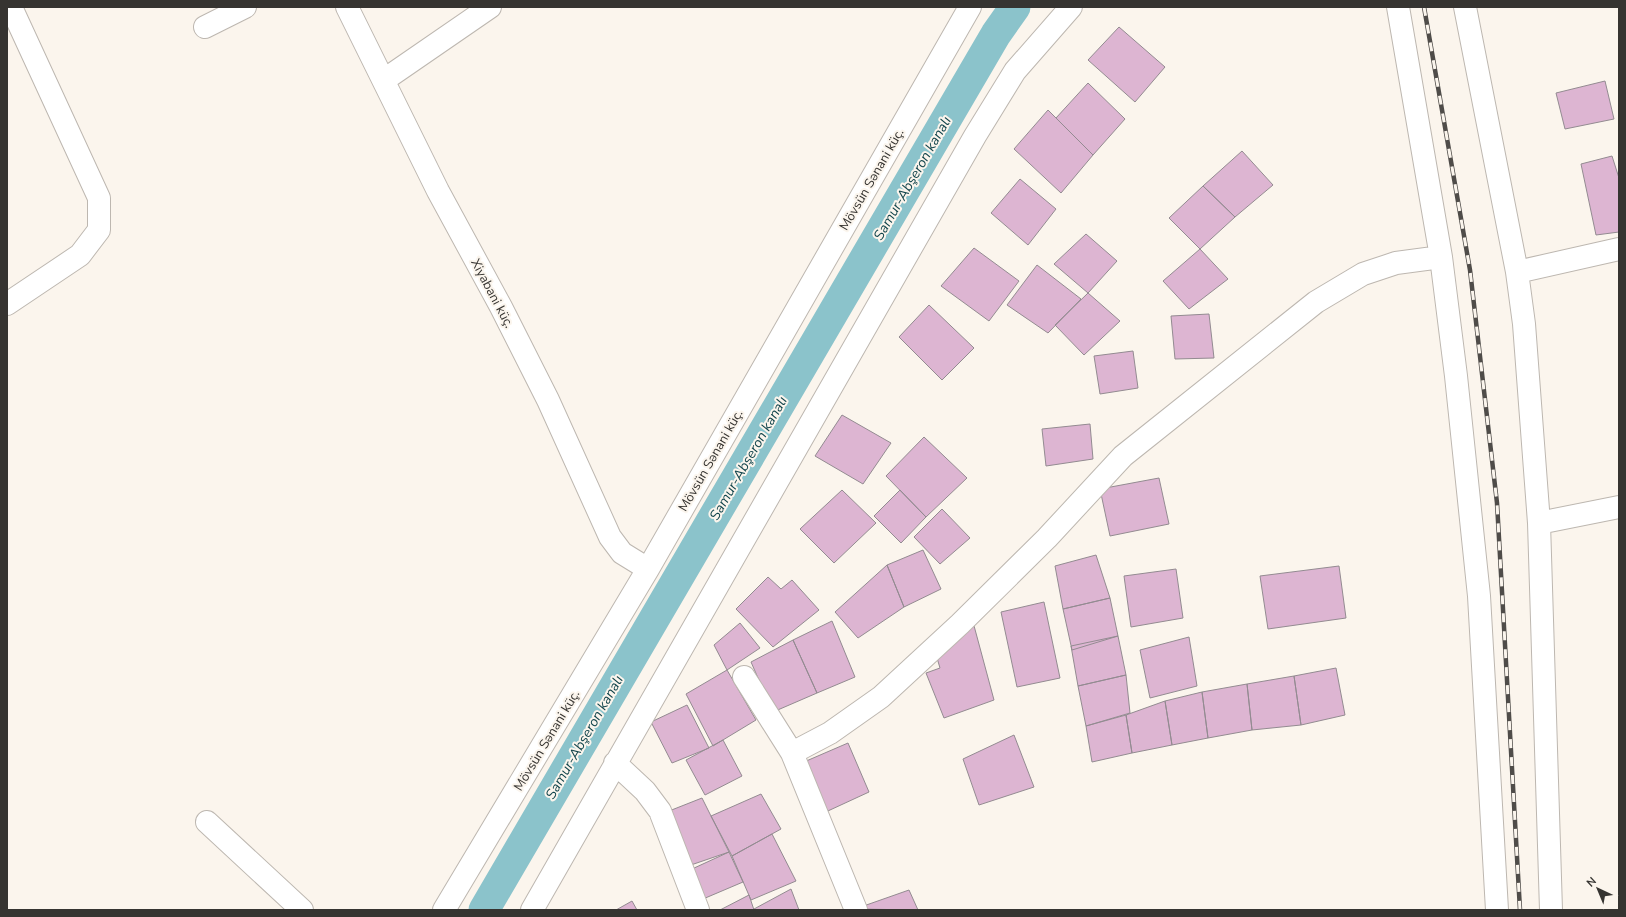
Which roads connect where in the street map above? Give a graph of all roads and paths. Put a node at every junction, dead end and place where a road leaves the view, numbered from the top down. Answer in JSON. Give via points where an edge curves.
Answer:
{"nodes":[{"id":1,"x":12,"y":7,"type":"edge"},
{"id":2,"x":245,"y":7,"type":"edge"},
{"id":3,"x":347,"y":7,"type":"edge"},
{"id":4,"x":490,"y":7,"type":"edge"},
{"id":5,"x":970,"y":7,"type":"edge"},
{"id":6,"x":1071,"y":7,"type":"edge"},
{"id":7,"x":1398,"y":7,"type":"edge"},
{"id":8,"x":1465,"y":7,"type":"edge"},
{"id":9,"x":205,"y":27,"type":"dead end"},
{"id":10,"x":384,"y":80,"type":"junction"},
{"id":11,"x":1619,"y":249,"type":"edge"},
{"id":12,"x":1441,"y":257,"type":"junction"},
{"id":13,"x":1516,"y":272,"type":"junction"},
{"id":14,"x":7,"y":304,"type":"edge"},
{"id":15,"x":1619,"y":506,"type":"edge"},
{"id":16,"x":1540,"y":523,"type":"junction"},
{"id":17,"x":648,"y":569,"type":"junction"},
{"id":18,"x":744,"y":677,"type":"dead end"},
{"id":19,"x":792,"y":753,"type":"junction"},
{"id":20,"x":615,"y":763,"type":"junction"},
{"id":21,"x":207,"y":822,"type":"dead end"},
{"id":22,"x":302,"y":910,"type":"edge"},
{"id":23,"x":444,"y":910,"type":"edge"},
{"id":24,"x":532,"y":910,"type":"edge"},
{"id":25,"x":698,"y":910,"type":"edge"},
{"id":26,"x":856,"y":910,"type":"edge"},
{"id":27,"x":1497,"y":910,"type":"edge"},
{"id":28,"x":1551,"y":910,"type":"edge"}],
"edges":[{"from":1,"to":14,"type":"street","via":[[99,198],[99,230],[80,255]]},
{"from":2,"to":9,"type":"street"},
{"from":3,"to":10,"type":"street","name":"Xiyabani küç."},
{"from":4,"to":10,"type":"street"},
{"from":5,"to":17,"type":"street","name":"Mövsün Sənani küç."},
{"from":6,"to":20,"type":"street","via":[[1015,71],[975,136]]},
{"from":7,"to":12,"type":"street"},
{"from":8,"to":13,"type":"street"},
{"from":10,"to":17,"type":"street","name":"Xiyabani küç.","via":[[438,191],[545,393],[610,537],[622,553]]},
{"from":11,"to":13,"type":"street"},
{"from":12,"to":19,"type":"street","via":[[1396,263],[1363,274],[1316,302],[1124,456],[1047,538],[881,697],[830,733]]},
{"from":12,"to":27,"type":"street","via":[[1479,596]]},
{"from":13,"to":16,"type":"street","via":[[1524,324]]},
{"from":15,"to":16,"type":"street"},
{"from":16,"to":28,"type":"street"},
{"from":17,"to":23,"type":"street","name":"Mövsün Sənani küç."},
{"from":18,"to":19,"type":"street"},
{"from":19,"to":26,"type":"street"},
{"from":20,"to":24,"type":"street"},
{"from":20,"to":25,"type":"street","via":[[645,791],[660,811]]},
{"from":21,"to":22,"type":"street"}]}
